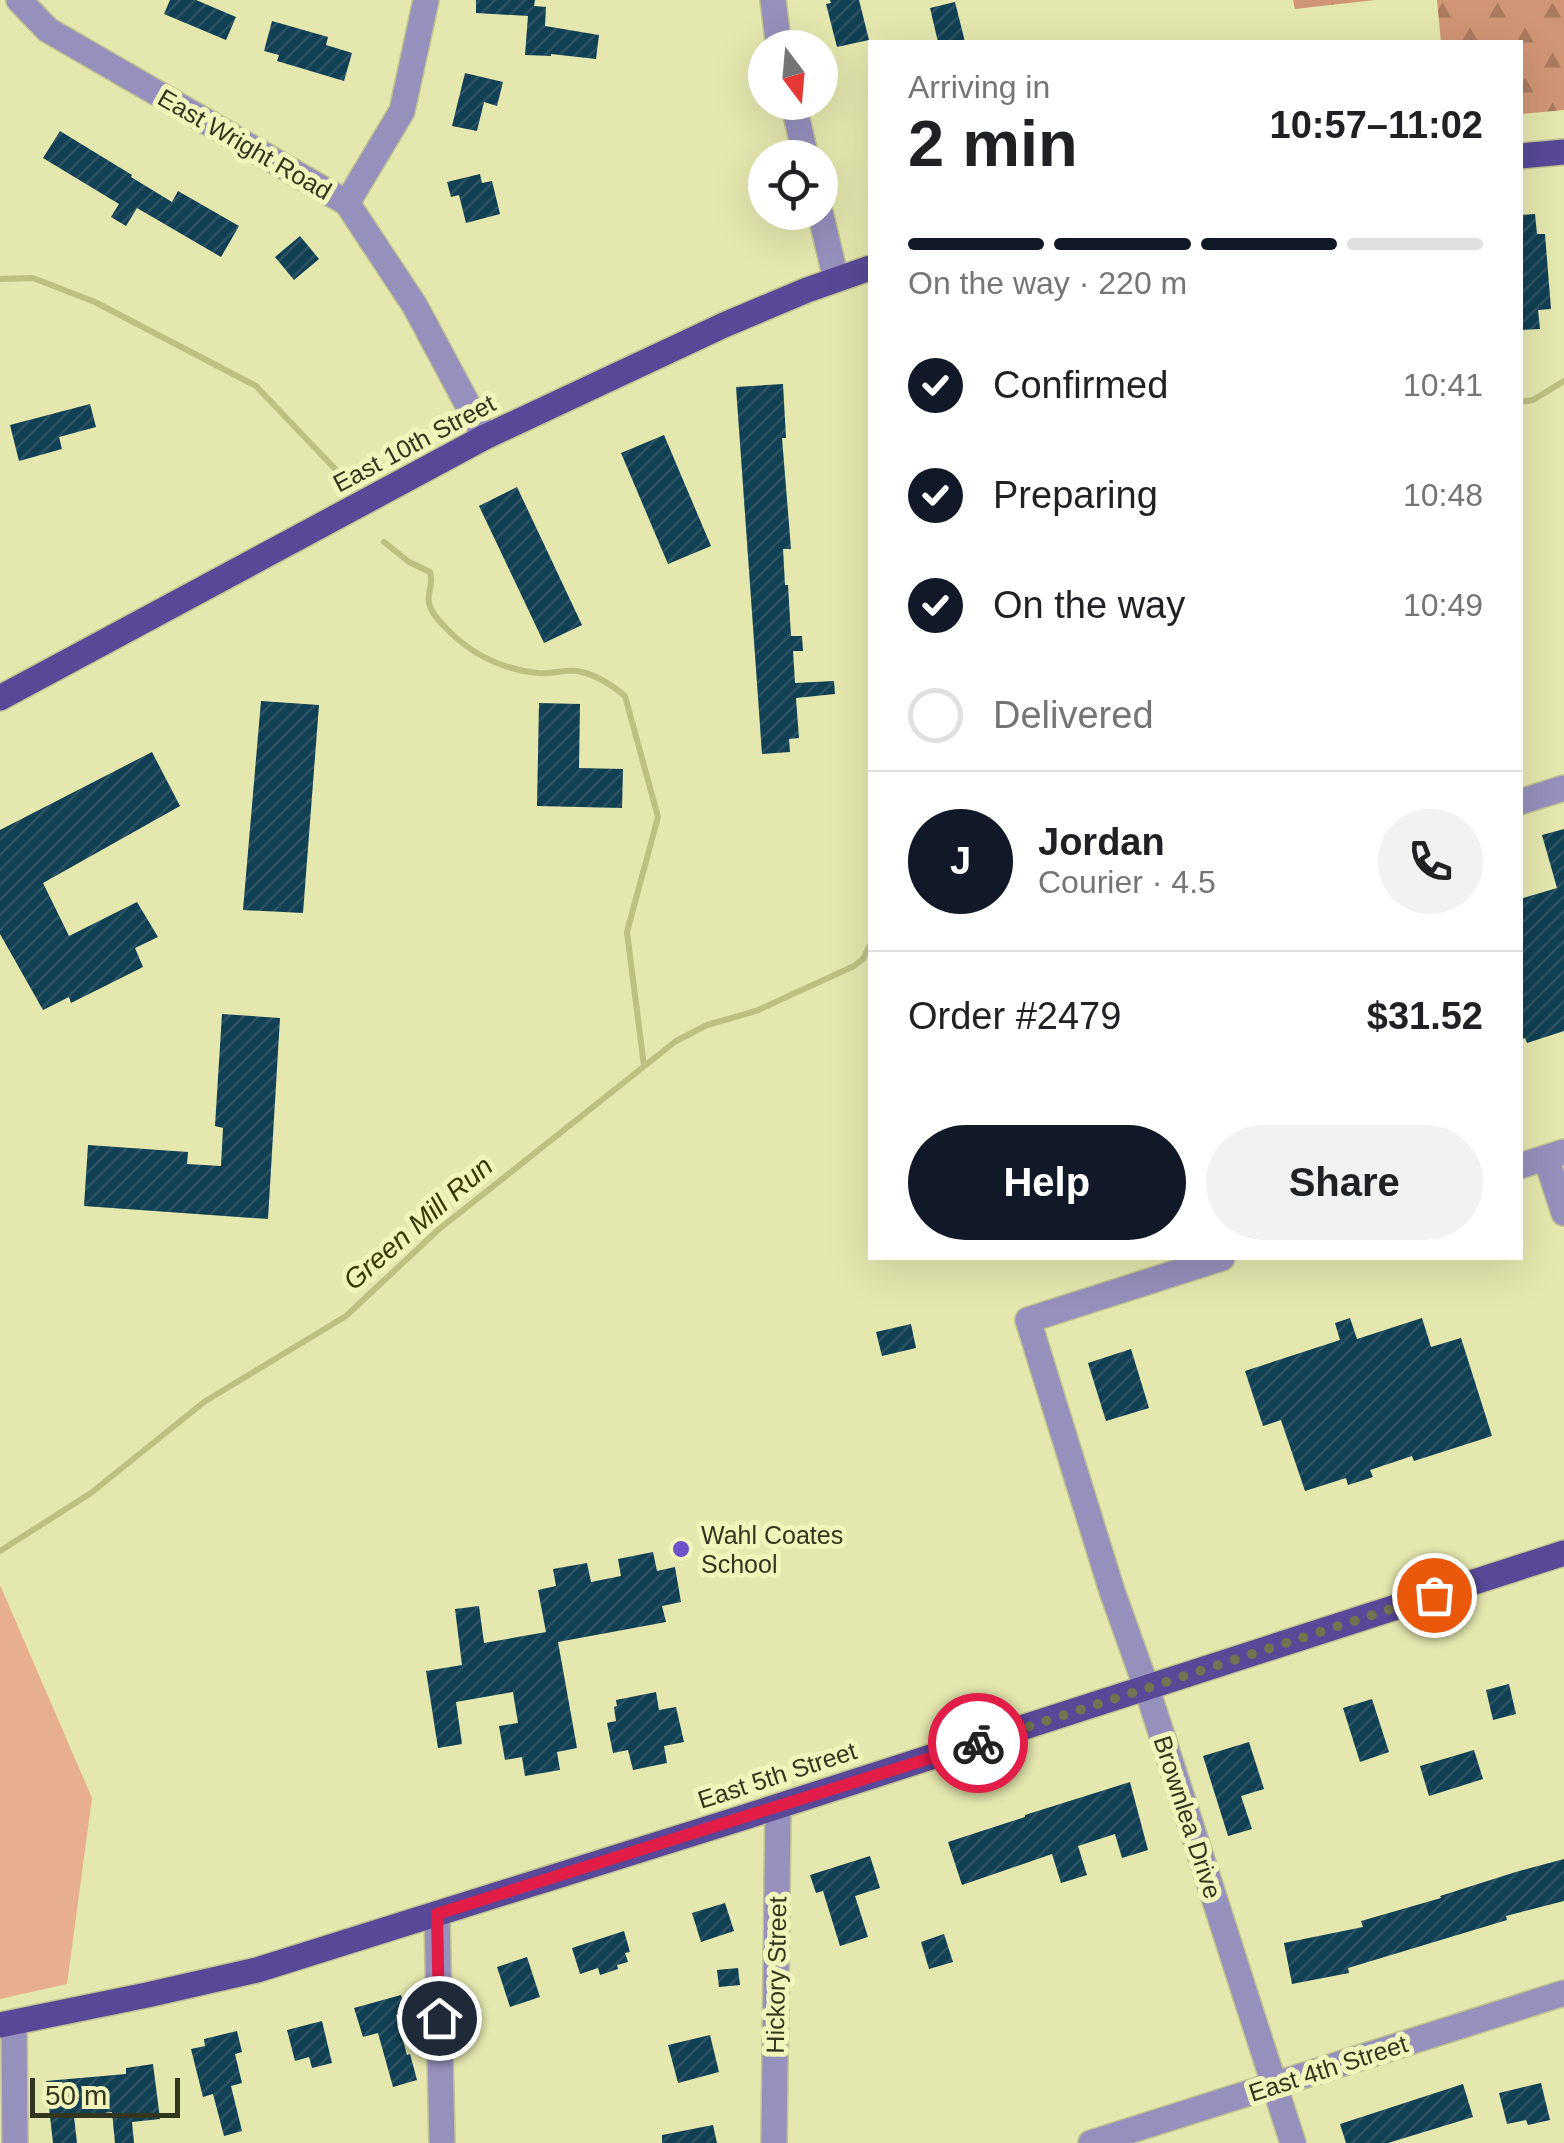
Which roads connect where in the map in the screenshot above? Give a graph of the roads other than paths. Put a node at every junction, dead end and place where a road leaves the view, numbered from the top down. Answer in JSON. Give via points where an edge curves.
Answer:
{"nodes":[{"id":1,"x":19,"y":0,"type":"edge"},
{"id":2,"x":426,"y":0,"type":"edge"},
{"id":3,"x":773,"y":0,"type":"edge"},
{"id":4,"x":777,"y":30,"type":"edge"},
{"id":5,"x":1564,"y":152,"type":"edge"},
{"id":6,"x":1523,"y":156,"type":"edge"},
{"id":7,"x":346,"y":203,"type":"junction"},
{"id":8,"x":824,"y":230,"type":"edge"},
{"id":9,"x":868,"y":269,"type":"edge"},
{"id":10,"x":836,"y":279,"type":"junction"},
{"id":11,"x":485,"y":437,"type":"junction"},
{"id":12,"x":0,"y":698,"type":"edge"},
{"id":13,"x":1564,"y":788,"type":"edge"},
{"id":14,"x":1523,"y":801,"type":"edge"},
{"id":15,"x":1555,"y":1155,"type":"edge"},
{"id":16,"x":1523,"y":1165,"type":"edge"},
{"id":17,"x":1564,"y":1213,"type":"edge"},
{"id":18,"x":1216,"y":1260,"type":"edge"},
{"id":19,"x":1564,"y":1553,"type":"edge"},
{"id":20,"x":1147,"y":1688,"type":"junction"},
{"id":21,"x":778,"y":1807,"type":"junction"},
{"id":22,"x":437,"y":1914,"type":"junction"},
{"id":23,"x":1564,"y":1993,"type":"edge"},
{"id":24,"x":7,"y":2024,"type":"edge"},
{"id":25,"x":1274,"y":2086,"type":"junction"},
{"id":26,"x":15,"y":2143,"type":"edge"},
{"id":27,"x":442,"y":2143,"type":"edge"},
{"id":28,"x":774,"y":2143,"type":"edge"},
{"id":29,"x":1091,"y":2143,"type":"edge"},
{"id":30,"x":1292,"y":2143,"type":"edge"}],
"edges":[{"from":1,"to":7,"type":"street","name":"East Wright Road","via":[[48,30]]},
{"from":2,"to":7,"type":"street","via":[[402,110]]},
{"from":3,"to":4,"type":"street"},
{"from":5,"to":6,"type":"main road"},
{"from":7,"to":11,"type":"street","name":"East Wright Road","via":[[415,306]]},
{"from":8,"to":10,"type":"street"},
{"from":9,"to":10,"type":"main road","name":"East 10th Street"},
{"from":10,"to":11,"type":"main road","name":"East 10th Street"},
{"from":11,"to":12,"type":"main road","name":"East 10th Street"},
{"from":13,"to":14,"type":"street"},
{"from":15,"to":16,"type":"street"},
{"from":15,"to":17,"type":"street"},
{"from":18,"to":20,"type":"street","name":"Brownlea Drive","via":[[1028,1320]]},
{"from":19,"to":20,"type":"main road","name":"East 5th Street"},
{"from":20,"to":21,"type":"main road","name":"East 5th Street"},
{"from":20,"to":25,"type":"street","name":"Brownlea Drive"},
{"from":21,"to":22,"type":"main road","name":"East 5th Street"},
{"from":21,"to":28,"type":"street","name":"Hickory Street"},
{"from":22,"to":24,"type":"main road","name":"East 5th Street","via":[[256,1970]]},
{"from":22,"to":27,"type":"street"},
{"from":23,"to":25,"type":"street","name":"East 4th Street"},
{"from":24,"to":26,"type":"street"},
{"from":25,"to":29,"type":"street","name":"East 4th Street"},
{"from":25,"to":30,"type":"street","name":"Brownlea Drive"}]}
